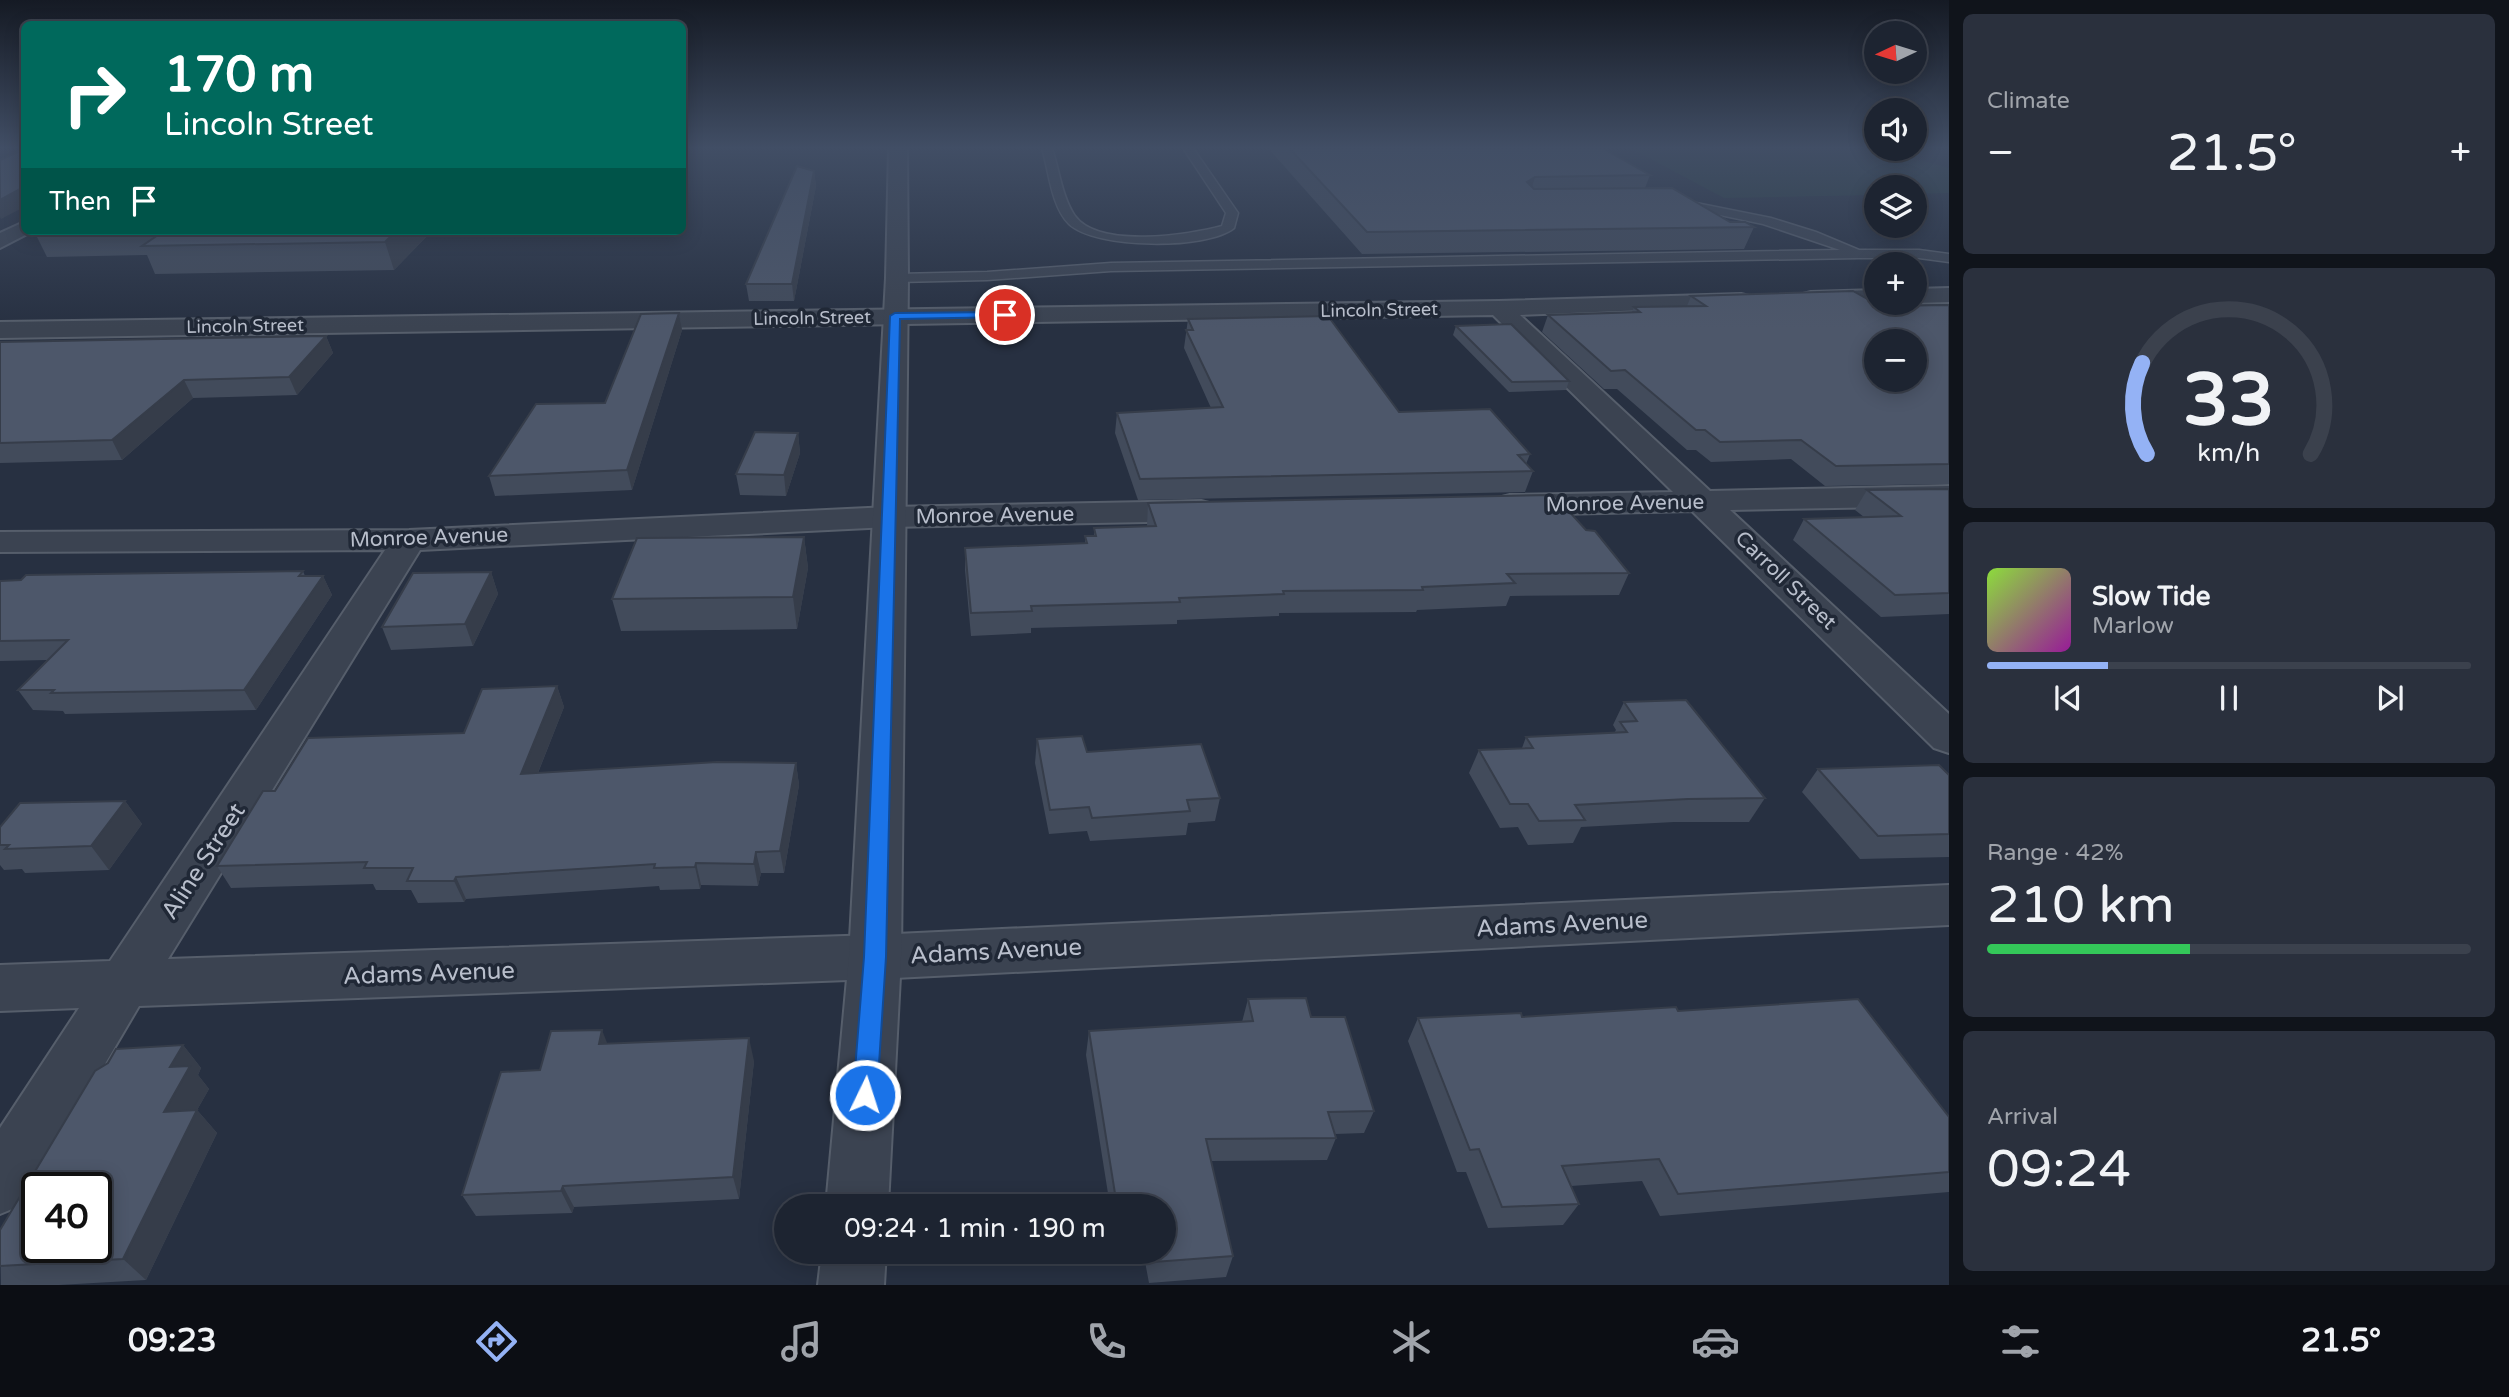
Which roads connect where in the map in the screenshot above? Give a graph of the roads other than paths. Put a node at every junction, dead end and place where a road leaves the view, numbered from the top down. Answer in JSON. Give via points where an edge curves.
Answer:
{"nodes":[{"id":1,"x":897,"y":208,"type":"edge"},
{"id":2,"x":1067,"y":208,"type":"edge"},
{"id":3,"x":1229,"y":208,"type":"edge"},
{"id":4,"x":1703,"y":208,"type":"edge"},
{"id":5,"x":21,"y":230,"type":"edge"},
{"id":6,"x":0,"y":242,"type":"edge"},
{"id":7,"x":1859,"y":254,"type":"junction"},
{"id":8,"x":1949,"y":258,"type":"edge"},
{"id":9,"x":1949,"y":295,"type":"edge"},
{"id":10,"x":1927,"y":296,"type":"edge"},
{"id":11,"x":896,"y":297,"type":"junction"},
{"id":12,"x":1864,"y":297,"type":"edge"},
{"id":13,"x":1792,"y":299,"type":"edge"},
{"id":14,"x":1765,"y":300,"type":"edge"},
{"id":15,"x":1499,"y":308,"type":"junction"},
{"id":16,"x":0,"y":330,"type":"edge"},
{"id":17,"x":1949,"y":496,"type":"edge"},
{"id":18,"x":1705,"y":502,"type":"junction"},
{"id":19,"x":1483,"y":506,"type":"edge"},
{"id":20,"x":1235,"y":510,"type":"edge"},
{"id":21,"x":889,"y":517,"type":"junction"},
{"id":22,"x":409,"y":540,"type":"junction"},
{"id":23,"x":0,"y":542,"type":"edge"},
{"id":24,"x":1949,"y":738,"type":"edge"},
{"id":25,"x":1949,"y":905,"type":"edge"},
{"id":26,"x":875,"y":957,"type":"junction"},
{"id":27,"x":124,"y":984,"type":"junction"},
{"id":28,"x":0,"y":988,"type":"edge"},
{"id":29,"x":0,"y":1183,"type":"edge"},
{"id":30,"x":858,"y":1194,"type":"edge"},
{"id":31,"x":853,"y":1264,"type":"edge"},
{"id":32,"x":851,"y":1285,"type":"edge"}],
"edges":[{"from":1,"to":11,"type":"street"},
{"from":2,"to":3,"type":"lane","via":[[1071,219],[1087,233],[1179,239],[1228,228],[1232,213]]},
{"from":4,"to":7,"type":"lane","via":[[1763,219]]},
{"from":5,"to":6,"type":"street"},
{"from":7,"to":8,"type":"lane"},
{"from":7,"to":11,"type":"lane","via":[[1111,267],[987,276]]},
{"from":9,"to":10,"type":"street"},
{"from":11,"to":15,"type":"street","name":"Lincoln Street"},
{"from":11,"to":16,"type":"street","name":"Lincoln Street"},
{"from":11,"to":21,"type":"street"},
{"from":12,"to":13,"type":"street"},
{"from":14,"to":15,"type":"street","name":"Lincoln Street"},
{"from":15,"to":18,"type":"street","name":"Carroll Street"},
{"from":17,"to":18,"type":"street","name":"Monroe Avenue"},
{"from":18,"to":19,"type":"street","name":"Monroe Avenue"},
{"from":18,"to":24,"type":"street","name":"Carroll Street"},
{"from":20,"to":21,"type":"street","name":"Monroe Avenue"},
{"from":21,"to":22,"type":"street","name":"Monroe Avenue"},
{"from":21,"to":26,"type":"street"},
{"from":22,"to":23,"type":"street","name":"Monroe Avenue"},
{"from":22,"to":27,"type":"street","name":"Aline Street"},
{"from":25,"to":26,"type":"street","name":"Adams Avenue"},
{"from":26,"to":27,"type":"street","name":"Adams Avenue"},
{"from":26,"to":30,"type":"street"},
{"from":27,"to":28,"type":"street","name":"Adams Avenue"},
{"from":27,"to":29,"type":"street","name":"Aline Street"},
{"from":31,"to":32,"type":"street"}]}
